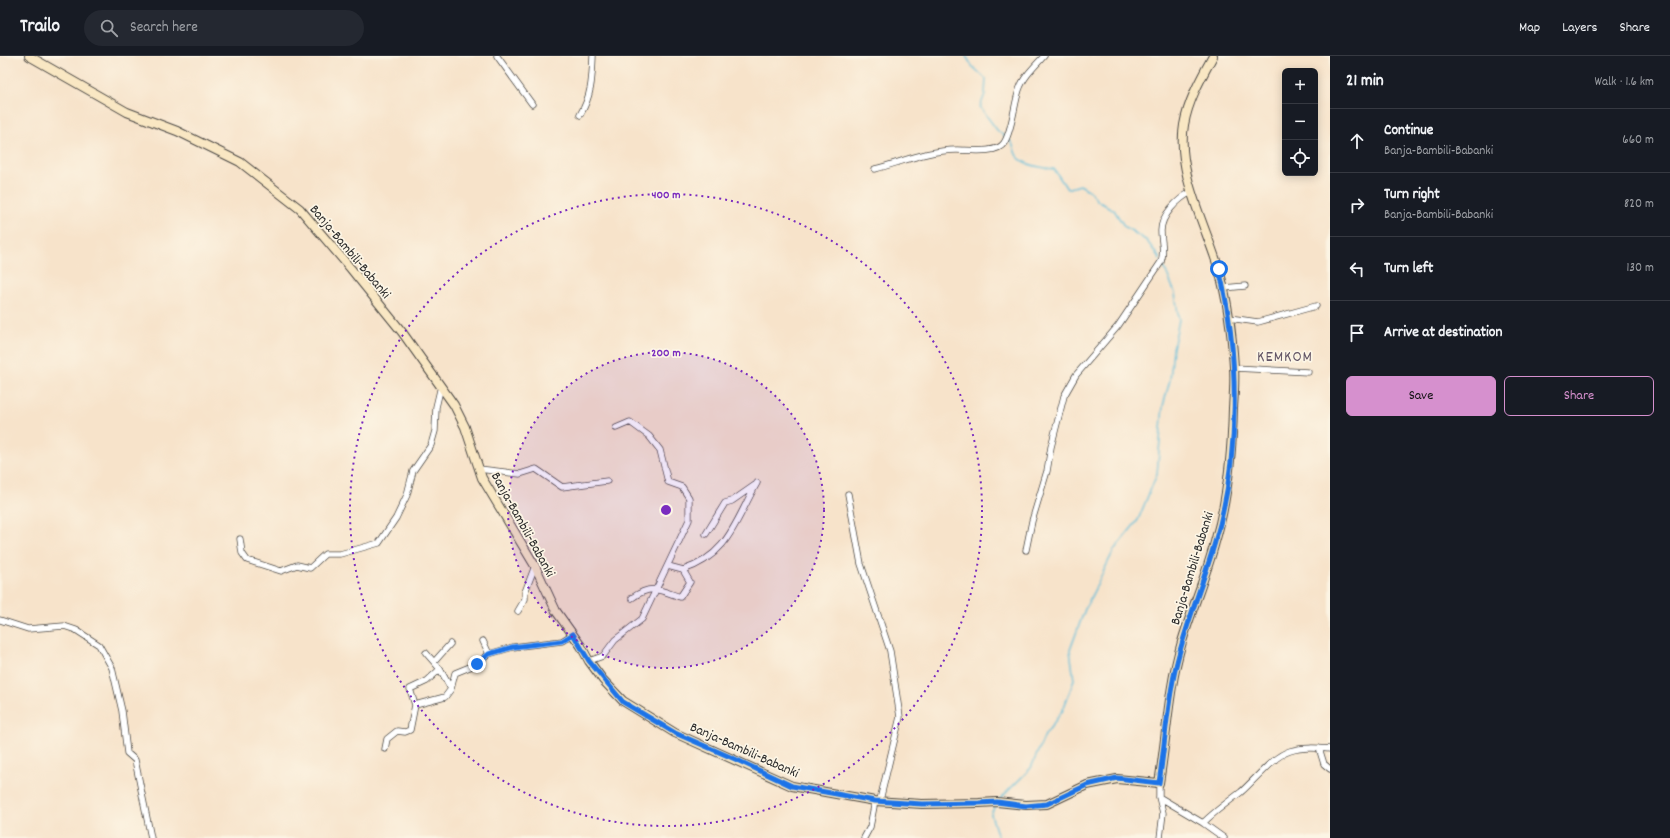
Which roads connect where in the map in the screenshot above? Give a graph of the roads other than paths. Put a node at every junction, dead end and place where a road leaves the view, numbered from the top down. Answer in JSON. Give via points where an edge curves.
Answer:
{"nodes":[{"id":1,"x":29,"y":56,"type":"edge"},
{"id":2,"x":497,"y":56,"type":"edge"},
{"id":3,"x":593,"y":56,"type":"edge"},
{"id":4,"x":1044,"y":56,"type":"edge"},
{"id":5,"x":1213,"y":56,"type":"edge"},
{"id":6,"x":532,"y":104,"type":"dead end"},
{"id":7,"x":580,"y":115,"type":"dead end"},
{"id":8,"x":874,"y":169,"type":"dead end"},
{"id":9,"x":1191,"y":192,"type":"junction"},
{"id":10,"x":1245,"y":286,"type":"dead end"},
{"id":11,"x":1224,"y":288,"type":"junction"},
{"id":12,"x":1316,"y":306,"type":"dead end"},
{"id":13,"x":1229,"y":318,"type":"junction"},
{"id":14,"x":1234,"y":368,"type":"junction"},
{"id":15,"x":1308,"y":372,"type":"dead end"},
{"id":16,"x":441,"y":386,"type":"junction"},
{"id":17,"x":616,"y":428,"type":"dead end"},
{"id":18,"x":479,"y":469,"type":"junction"},
{"id":19,"x":607,"y":481,"type":"dead end"},
{"id":20,"x":848,"y":494,"type":"dead end"},
{"id":21,"x":706,"y":534,"type":"dead end"},
{"id":22,"x":240,"y":539,"type":"dead end"},
{"id":23,"x":1026,"y":550,"type":"dead end"},
{"id":24,"x":535,"y":566,"type":"junction"},
{"id":25,"x":668,"y":566,"type":"junction"},
{"id":26,"x":683,"y":570,"type":"junction"},
{"id":27,"x":657,"y":588,"type":"junction"},
{"id":28,"x":632,"y":598,"type":"dead end"},
{"id":29,"x":518,"y":611,"type":"dead end"},
{"id":30,"x":0,"y":620,"type":"edge"},
{"id":31,"x":573,"y":634,"type":"junction"},
{"id":32,"x":484,"y":641,"type":"dead end"},
{"id":33,"x":450,"y":644,"type":"dead end"},
{"id":34,"x":426,"y":653,"type":"dead end"},
{"id":35,"x":489,"y":654,"type":"junction"},
{"id":36,"x":589,"y":661,"type":"junction"},
{"id":37,"x":434,"y":662,"type":"junction"},
{"id":38,"x":440,"y":669,"type":"junction"},
{"id":39,"x":451,"y":689,"type":"junction"},
{"id":40,"x":415,"y":705,"type":"junction"},
{"id":41,"x":1319,"y":748,"type":"junction"},
{"id":42,"x":385,"y":749,"type":"dead end"},
{"id":43,"x":1330,"y":749,"type":"edge"},
{"id":44,"x":1330,"y":769,"type":"edge"},
{"id":45,"x":1159,"y":783,"type":"junction"},
{"id":46,"x":1159,"y":797,"type":"junction"},
{"id":47,"x":878,"y":800,"type":"junction"},
{"id":48,"x":1203,"y":823,"type":"junction"},
{"id":49,"x":151,"y":838,"type":"edge"},
{"id":50,"x":864,"y":838,"type":"edge"},
{"id":51,"x":1160,"y":838,"type":"edge"},
{"id":52,"x":1224,"y":838,"type":"edge"}],
"edges":[{"from":1,"to":16,"type":"street","name":"Banja-Bambili-Babanki","via":[[127,112],[177,131],[240,162],[300,209],[402,332]]},
{"from":2,"to":6,"type":"street"},
{"from":3,"to":7,"type":"street","via":[[591,86],[587,103]]},
{"from":4,"to":8,"type":"street","via":[[1019,89],[1005,142],[1000,148],[931,152]]},
{"from":5,"to":9,"type":"street","name":"Banja-Bambili-Babanki","via":[[1191,98],[1184,126],[1183,149]]},
{"from":9,"to":11,"type":"street","name":"Banja-Bambili-Babanki"},
{"from":9,"to":23,"type":"street","via":[[1183,196],[1166,215],[1161,229],[1164,254],[1158,268],[1118,326],[1076,375],[1064,396]]},
{"from":10,"to":11,"type":"street"},
{"from":11,"to":13,"type":"street","name":"Banja-Bambili-Babanki"},
{"from":12,"to":13,"type":"street","via":[[1258,322]]},
{"from":13,"to":14,"type":"street","name":"Banja-Bambili-Babanki"},
{"from":14,"to":15,"type":"street"},
{"from":14,"to":45,"type":"street","name":"Banja-Bambili-Babanki","via":[[1232,442],[1222,514],[1216,542],[1182,642],[1170,692]]},
{"from":16,"to":18,"type":"street","name":"Banja-Bambili-Babanki","via":[[465,428]]},
{"from":16,"to":22,"type":"street","via":[[436,406],[435,431],[430,445],[413,471],[396,518],[379,543],[340,554],[326,554],[310,568],[298,566],[281,571],[247,560],[242,553]]},
{"from":17,"to":25,"type":"street","via":[[630,422],[649,436],[660,450],[668,482],[682,487],[689,498],[689,520]]},
{"from":18,"to":19,"type":"street","via":[[520,474],[536,469],[562,487]]},
{"from":18,"to":24,"type":"street","name":"Banja-Bambili-Babanki","via":[[513,532]]},
{"from":20,"to":47,"type":"street","via":[[861,564],[890,651],[900,717]]},
{"from":21,"to":26,"type":"street","via":[[725,503],[732,501],[757,483],[726,541],[711,556],[696,566]]},
{"from":24,"to":29,"type":"street","via":[[525,592],[525,599]]},
{"from":24,"to":31,"type":"street","name":"Banja-Bambili-Babanki","via":[[556,611]]},
{"from":25,"to":26,"type":"street"},
{"from":25,"to":27,"type":"street"},
{"from":26,"to":27,"type":"street","via":[[690,582],[680,597]]},
{"from":27,"to":28,"type":"street","via":[[642,590]]},
{"from":27,"to":36,"type":"street","via":[[642,619],[616,640],[603,656]]},
{"from":30,"to":49,"type":"street","via":[[28,629],[64,626],[95,642],[105,654],[112,668],[122,711],[127,753],[135,760]]},
{"from":31,"to":35,"type":"street","via":[[562,641],[513,647]]},
{"from":31,"to":36,"type":"street","name":"Banja-Bambili-Babanki"},
{"from":32,"to":35,"type":"street"},
{"from":33,"to":37,"type":"street"},
{"from":34,"to":37,"type":"street"},
{"from":35,"to":39,"type":"street","via":[[477,664],[455,673]]},
{"from":36,"to":47,"type":"street","name":"Banja-Bambili-Babanki","via":[[623,702],[675,733],[792,786]]},
{"from":37,"to":38,"type":"street"},
{"from":38,"to":39,"type":"street"},
{"from":38,"to":40,"type":"street","via":[[427,681],[410,689]]},
{"from":39,"to":40,"type":"street","via":[[445,697]]},
{"from":40,"to":42,"type":"street","via":[[410,730],[397,731],[387,739]]},
{"from":41,"to":43,"type":"street"},
{"from":41,"to":44,"type":"street","via":[[1324,764]]},
{"from":41,"to":48,"type":"street","via":[[1305,748],[1283,754],[1241,792],[1216,809]]},
{"from":45,"to":46,"type":"street"},
{"from":45,"to":47,"type":"street","name":"Banja-Bambili-Babanki","via":[[1117,778],[1087,785],[1047,804],[1026,806],[997,802],[922,804]]},
{"from":46,"to":48,"type":"street"},
{"from":46,"to":51,"type":"street","via":[[1163,812]]},
{"from":47,"to":50,"type":"street"},
{"from":48,"to":52,"type":"street"}]}
